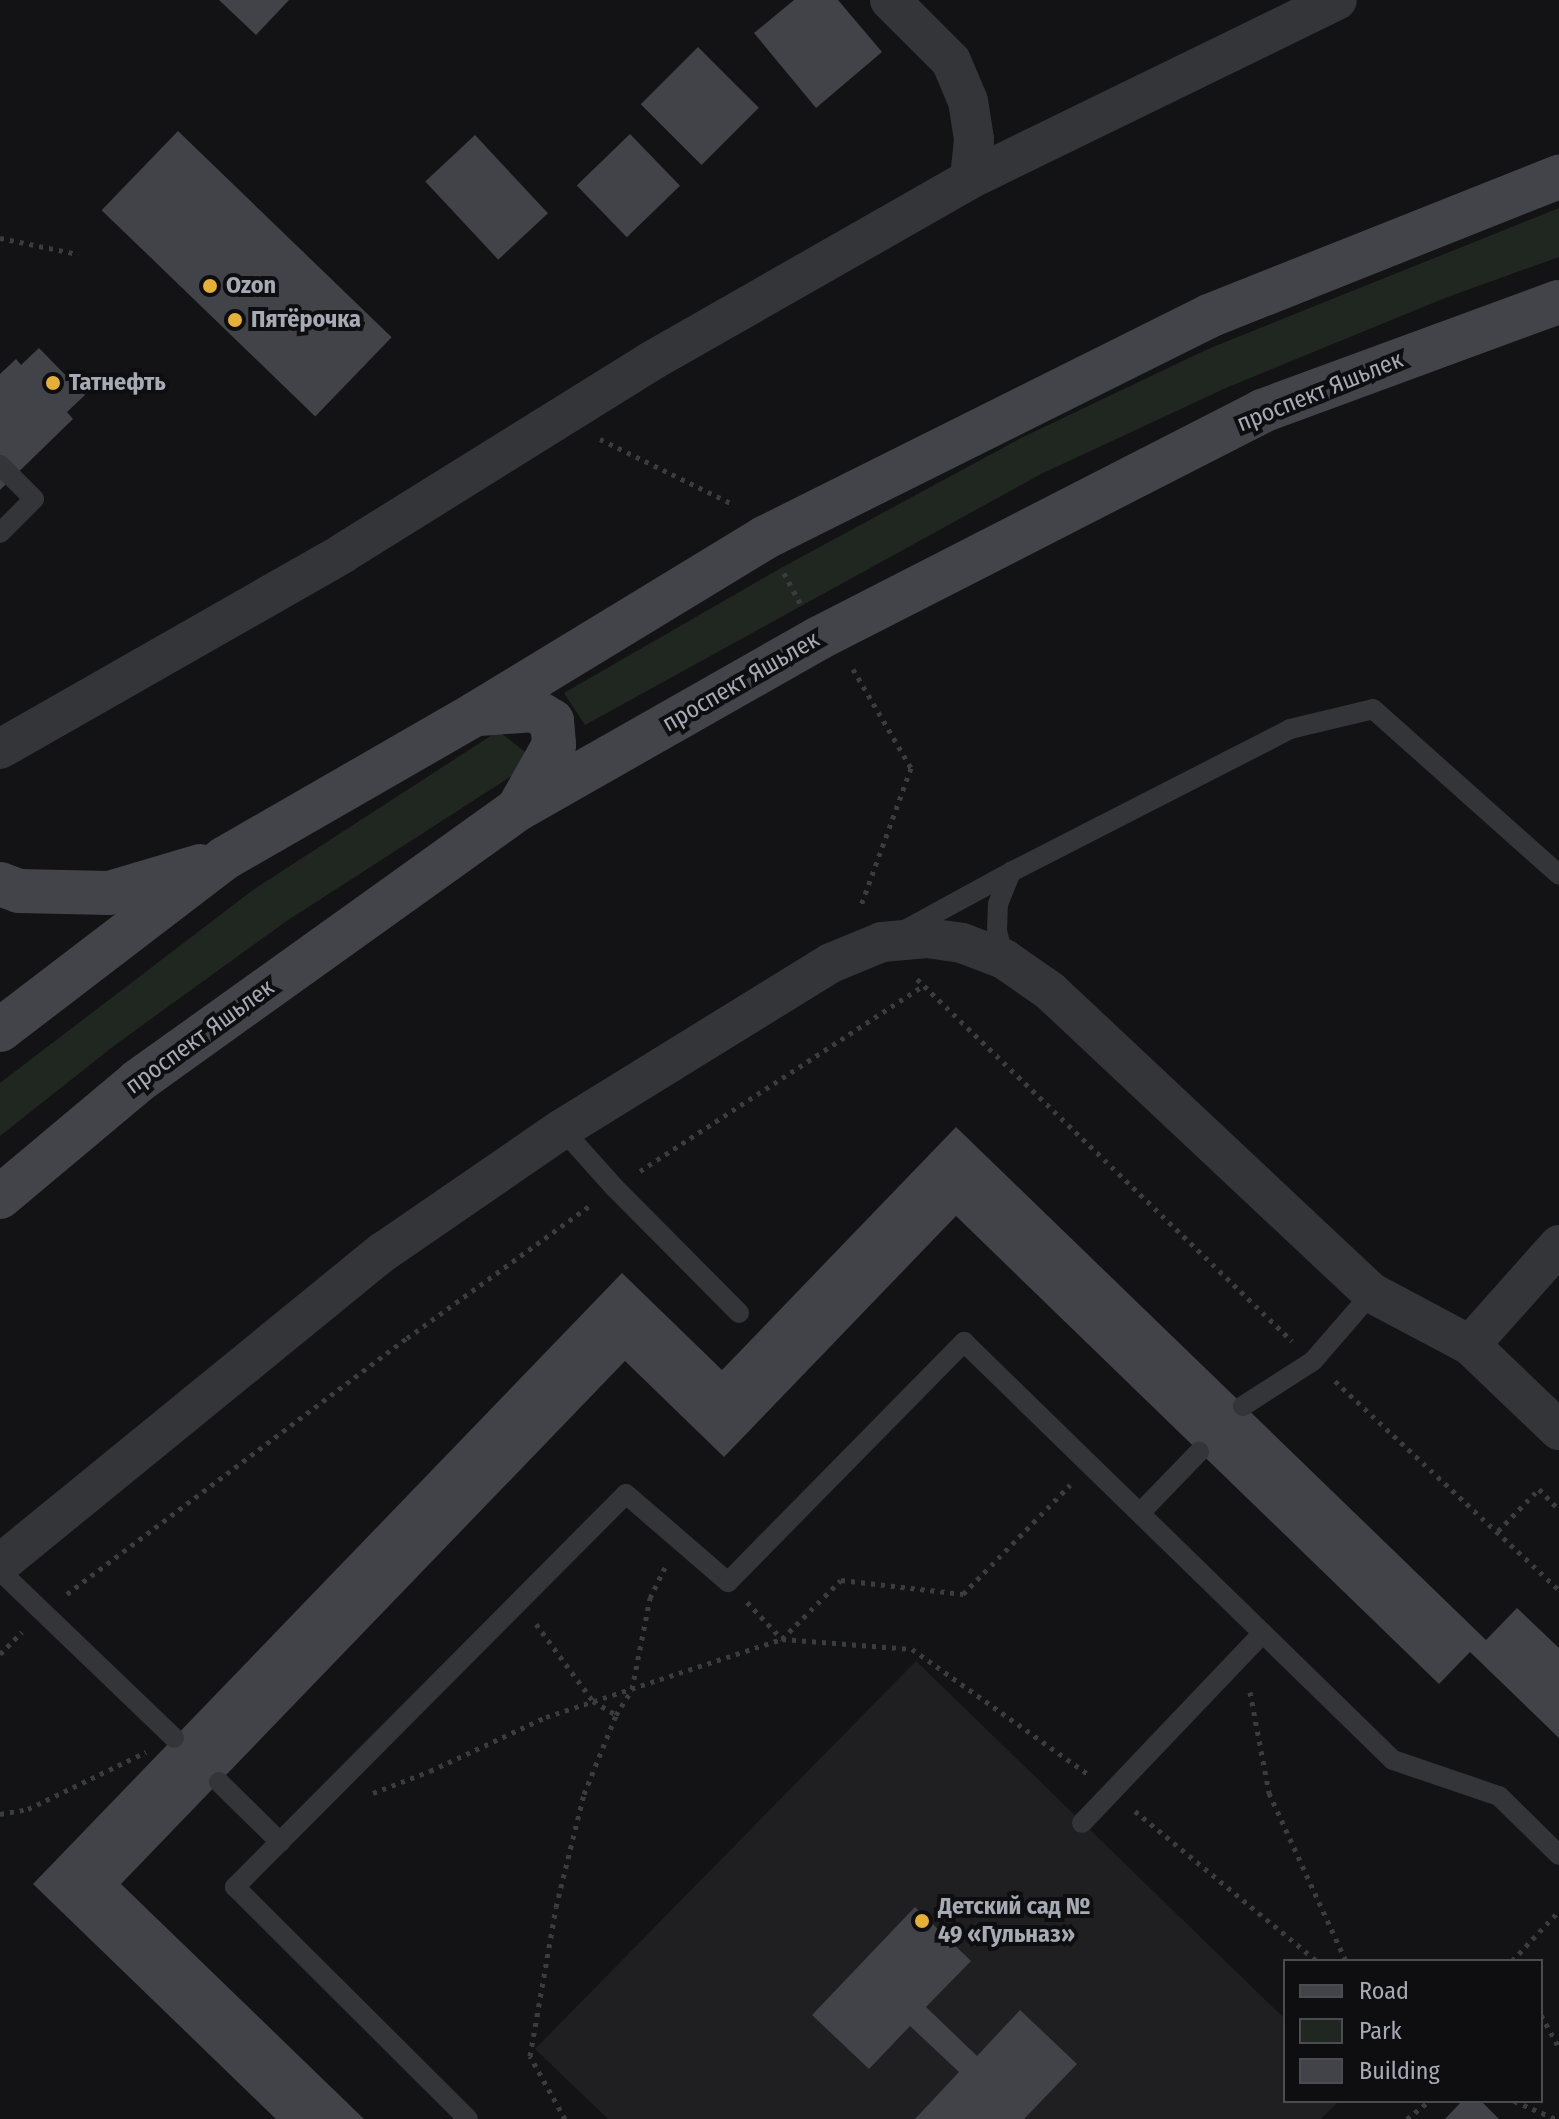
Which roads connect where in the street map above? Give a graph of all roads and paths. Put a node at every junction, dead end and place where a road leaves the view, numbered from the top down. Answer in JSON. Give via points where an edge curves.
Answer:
{"nodes":[{"id":1,"x":890,"y":0,"type":"edge"},
{"id":2,"x":1337,"y":0,"type":"edge"},
{"id":3,"x":1559,"y":177,"type":"edge"},
{"id":4,"x":970,"y":179,"type":"junction"},
{"id":5,"x":0,"y":238,"type":"edge"},
{"id":6,"x":78,"y":254,"type":"dead end"},
{"id":7,"x":1559,"y":302,"type":"edge"},
{"id":8,"x":562,"y":420,"type":"junction"},
{"id":9,"x":0,"y":465,"type":"edge"},
{"id":10,"x":737,"y":506,"type":"dead end"},
{"id":11,"x":0,"y":533,"type":"edge"},
{"id":12,"x":781,"y":568,"type":"dead end"},
{"id":13,"x":802,"y":607,"type":"dead end"},
{"id":14,"x":855,"y":668,"type":"dead end"},
{"id":15,"x":475,"y":714,"type":"junction"},
{"id":16,"x":0,"y":749,"type":"edge"},
{"id":17,"x":518,"y":809,"type":"junction"},
{"id":18,"x":225,"y":858,"type":"junction"},
{"id":19,"x":1011,"y":872,"type":"junction"},
{"id":20,"x":1559,"y":875,"type":"edge"},
{"id":21,"x":0,"y":884,"type":"edge"},
{"id":22,"x":869,"y":929,"type":"junction"},
{"id":23,"x":1004,"y":959,"type":"junction"},
{"id":24,"x":0,"y":1030,"type":"edge"},
{"id":25,"x":562,"y":1129,"type":"junction"},
{"id":26,"x":636,"y":1174,"type":"dead end"},
{"id":27,"x":0,"y":1197,"type":"edge"},
{"id":28,"x":593,"y":1203,"type":"dead end"},
{"id":29,"x":1559,"y":1245,"type":"edge"},
{"id":30,"x":1372,"y":1293,"type":"junction"},
{"id":31,"x":739,"y":1313,"type":"dead end"},
{"id":32,"x":1470,"y":1345,"type":"junction"},
{"id":33,"x":1313,"y":1361,"type":"junction"},
{"id":34,"x":1243,"y":1406,"type":"dead end"},
{"id":35,"x":1559,"y":1430,"type":"edge"},
{"id":36,"x":1199,"y":1452,"type":"dead end"},
{"id":37,"x":1090,"y":1464,"type":"junction"},
{"id":38,"x":1559,"y":1510,"type":"edge"},
{"id":39,"x":1140,"y":1513,"type":"junction"},
{"id":40,"x":1498,"y":1531,"type":"junction"},
{"id":41,"x":679,"y":1539,"type":"junction"},
{"id":42,"x":0,"y":1564,"type":"edge"},
{"id":43,"x":0,"y":1571,"type":"edge"},
{"id":44,"x":728,"y":1582,"type":"junction"},
{"id":45,"x":1559,"y":1590,"type":"edge"},
{"id":46,"x":57,"y":1602,"type":"dead end"},
{"id":47,"x":515,"y":1605,"type":"junction"},
{"id":48,"x":23,"y":1631,"type":"dead end"},
{"id":49,"x":1263,"y":1633,"type":"junction"},
{"id":50,"x":782,"y":1639,"type":"junction"},
{"id":51,"x":0,"y":1654,"type":"edge"},
{"id":52,"x":1243,"y":1654,"type":"junction"},
{"id":53,"x":632,"y":1689,"type":"junction"},
{"id":54,"x":593,"y":1701,"type":"junction"},
{"id":55,"x":616,"y":1715,"type":"junction"},
{"id":56,"x":174,"y":1738,"type":"joint"},
{"id":57,"x":219,"y":1782,"type":"dead end"},
{"id":58,"x":1112,"y":1792,"type":"junction"},
{"id":59,"x":0,"y":1814,"type":"edge"},
{"id":60,"x":301,"y":1821,"type":"junction"},
{"id":61,"x":1082,"y":1823,"type":"dead end"},
{"id":62,"x":280,"y":1842,"type":"junction"},
{"id":63,"x":1559,"y":1855,"type":"edge"},
{"id":64,"x":1559,"y":1911,"type":"edge"},
{"id":65,"x":1315,"y":1959,"type":"edge"},
{"id":66,"x":1345,"y":1959,"type":"edge"},
{"id":67,"x":1514,"y":1959,"type":"edge"},
{"id":68,"x":1543,"y":2019,"type":"edge"},
{"id":69,"x":1559,"y":2048,"type":"edge"},
{"id":70,"x":1427,"y":2103,"type":"edge"},
{"id":71,"x":1519,"y":2103,"type":"edge"},
{"id":72,"x":468,"y":2119,"type":"edge"},
{"id":73,"x":565,"y":2119,"type":"edge"},
{"id":74,"x":1407,"y":2119,"type":"edge"},
{"id":75,"x":1556,"y":2119,"type":"edge"}],
"edges":[{"from":1,"to":4,"type":"street","via":[[951,61],[968,101],[974,140]]},
{"from":2,"to":4,"type":"street"},
{"from":3,"to":15,"type":"main road","via":[[1195,323],[764,538]]},
{"from":4,"to":8,"type":"street","via":[[653,360]]},
{"from":5,"to":6,"type":"path"},
{"from":7,"to":17,"type":"main road","name":"проспект Яшьлек","via":[[1262,411],[819,638]]},
{"from":8,"to":10,"type":"path"},
{"from":8,"to":16,"type":"street","via":[[343,553]]},
{"from":9,"to":11,"type":"lane","via":[[34,499]]},
{"from":12,"to":13,"type":"path"},
{"from":14,"to":22,"type":"path","via":[[911,768]]},
{"from":15,"to":17,"type":"main road","via":[[534,710],[552,721],[554,745]]},
{"from":15,"to":18,"type":"main road"},
{"from":17,"to":27,"type":"main road","name":"проспект Яшьлек","via":[[138,1081]]},
{"from":18,"to":21,"type":"main road","via":[[109,893],[19,891]]},
{"from":18,"to":24,"type":"main road"},
{"from":19,"to":20,"type":"lane","via":[[1290,729],[1373,709]]},
{"from":19,"to":22,"type":"lane"},
{"from":19,"to":23,"type":"lane","via":[[998,904]]},
{"from":22,"to":23,"type":"street","via":[[951,941]]},
{"from":22,"to":25,"type":"street","via":[[831,963]]},
{"from":23,"to":30,"type":"street","via":[[1050,991]]},
{"from":25,"to":31,"type":"lane"},
{"from":25,"to":42,"type":"street","via":[[383,1252]]},
{"from":26,"to":33,"type":"path","via":[[924,985]]},
{"from":28,"to":46,"type":"path"},
{"from":29,"to":32,"type":"street"},
{"from":30,"to":32,"type":"street"},
{"from":30,"to":33,"type":"lane"},
{"from":32,"to":35,"type":"street"},
{"from":33,"to":34,"type":"lane"},
{"from":33,"to":40,"type":"path"},
{"from":36,"to":39,"type":"lane"},
{"from":37,"to":39,"type":"lane"},
{"from":37,"to":44,"type":"lane","via":[[964,1342]]},
{"from":37,"to":50,"type":"path","via":[[963,1594],[841,1580]]},
{"from":38,"to":40,"type":"path","via":[[1539,1489]]},
{"from":39,"to":49,"type":"lane"},
{"from":40,"to":45,"type":"path"},
{"from":41,"to":44,"type":"lane"},
{"from":41,"to":47,"type":"lane","via":[[626,1494]]},
{"from":41,"to":53,"type":"path","via":[[650,1598]]},
{"from":43,"to":56,"type":"lane"},
{"from":44,"to":50,"type":"path"},
{"from":47,"to":54,"type":"path","via":[[544,1630]]},
{"from":47,"to":60,"type":"lane"},
{"from":48,"to":51,"type":"path"},
{"from":49,"to":52,"type":"lane"},
{"from":49,"to":63,"type":"lane","via":[[1393,1760],[1499,1796]]},
{"from":50,"to":53,"type":"path"},
{"from":50,"to":58,"type":"path","via":[[912,1649]]},
{"from":52,"to":58,"type":"lane"},
{"from":52,"to":66,"type":"path","via":[[1269,1793]]},
{"from":53,"to":54,"type":"path"},
{"from":53,"to":55,"type":"path"},
{"from":54,"to":55,"type":"path"},
{"from":54,"to":60,"type":"path"},
{"from":55,"to":73,"type":"path","via":[[584,1794],[556,1907],[530,2056]]},
{"from":56,"to":59,"type":"path","via":[[28,1809]]},
{"from":57,"to":62,"type":"lane"},
{"from":58,"to":61,"type":"lane"},
{"from":58,"to":65,"type":"path"},
{"from":60,"to":62,"type":"lane"},
{"from":62,"to":72,"type":"lane","via":[[235,1887]]},
{"from":64,"to":67,"type":"path"},
{"from":68,"to":69,"type":"path"},
{"from":70,"to":74,"type":"path"},
{"from":71,"to":75,"type":"path"}]}
